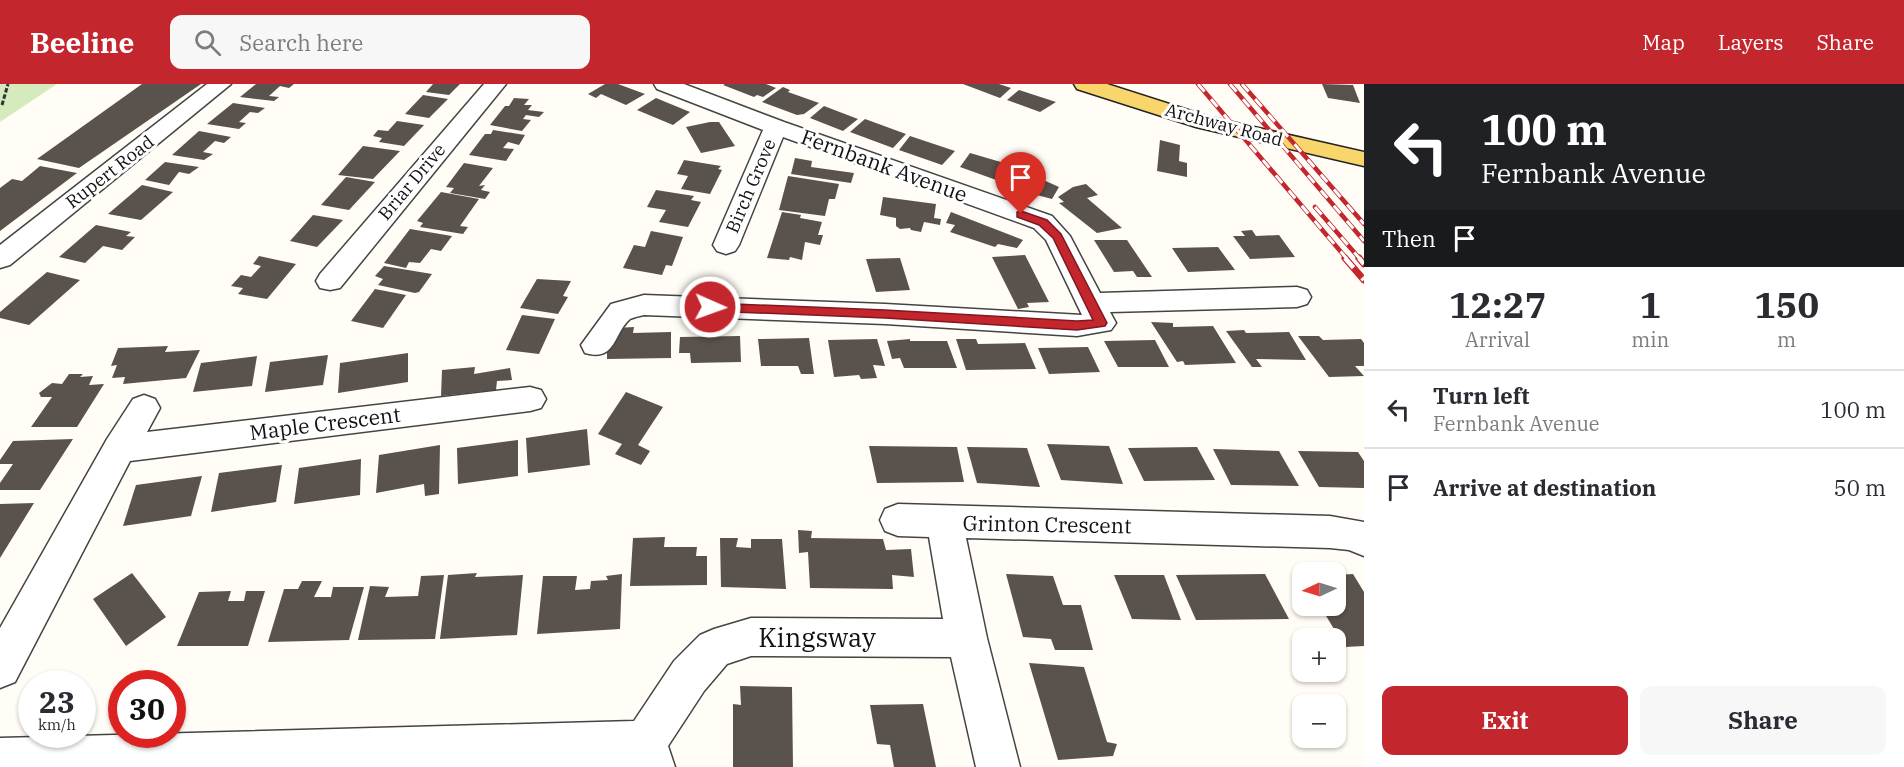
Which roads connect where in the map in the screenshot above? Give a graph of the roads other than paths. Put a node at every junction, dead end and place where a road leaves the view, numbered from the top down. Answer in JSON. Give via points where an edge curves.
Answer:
{"nodes":[{"id":1,"x":220,"y":84,"type":"edge"},
{"id":2,"x":495,"y":84,"type":"edge"},
{"id":3,"x":665,"y":84,"type":"edge"},
{"id":4,"x":1085,"y":84,"type":"edge"},
{"id":5,"x":776,"y":127,"type":"junction"},
{"id":6,"x":1364,"y":159,"type":"edge"},
{"id":7,"x":726,"y":245,"type":"dead end"},
{"id":8,"x":0,"y":259,"type":"edge"},
{"id":9,"x":330,"y":280,"type":"dead end"},
{"id":10,"x":1297,"y":297,"type":"dead end"},
{"id":11,"x":1093,"y":303,"type":"junction"},
{"id":12,"x":596,"y":345,"type":"dead end"},
{"id":13,"x":530,"y":399,"type":"dead end"},
{"id":14,"x":144,"y":408,"type":"dead end"},
{"id":15,"x":119,"y":449,"type":"junction"},
{"id":16,"x":898,"y":520,"type":"dead end"},
{"id":17,"x":944,"y":522,"type":"junction"},
{"id":18,"x":1364,"y":540,"type":"edge"},
{"id":19,"x":967,"y":638,"type":"junction"},
{"id":20,"x":0,"y":668,"type":"edge"},
{"id":21,"x":649,"y":755,"type":"edge"},
{"id":22,"x":0,"y":760,"type":"edge"},
{"id":23,"x":998,"y":767,"type":"edge"}],
"edges":[{"from":1,"to":8,"type":"street","name":"Rupert Road"},
{"from":2,"to":9,"type":"street","name":"Briar Drive"},
{"from":3,"to":5,"type":"street","name":"Fernbank Avenue"},
{"from":4,"to":6,"type":"main road","name":"Archway Road","via":[[1204,122]]},
{"from":5,"to":7,"type":"street","name":"Birch Grove"},
{"from":5,"to":11,"type":"street","name":"Fernbank Avenue","via":[[1043,222],[1057,236]]},
{"from":10,"to":11,"type":"street"},
{"from":11,"to":12,"type":"street","name":"Fernbank Avenue","via":[[1101,323],[1077,326],[644,305],[621,311]]},
{"from":13,"to":15,"type":"street","name":"Maple Crescent"},
{"from":14,"to":15,"type":"street"},
{"from":15,"to":20,"type":"street"},
{"from":16,"to":17,"type":"street"},
{"from":17,"to":18,"type":"street","name":"Grinton Crescent","via":[[1330,531]]},
{"from":17,"to":19,"type":"street","name":"Grinton Crescent"},
{"from":19,"to":21,"type":"street","name":"Kingsway","via":[[751,637],[714,649],[689,676]]},
{"from":19,"to":23,"type":"street","name":"Grinton Crescent"},
{"from":21,"to":22,"type":"street","name":"Kingsway"}]}
